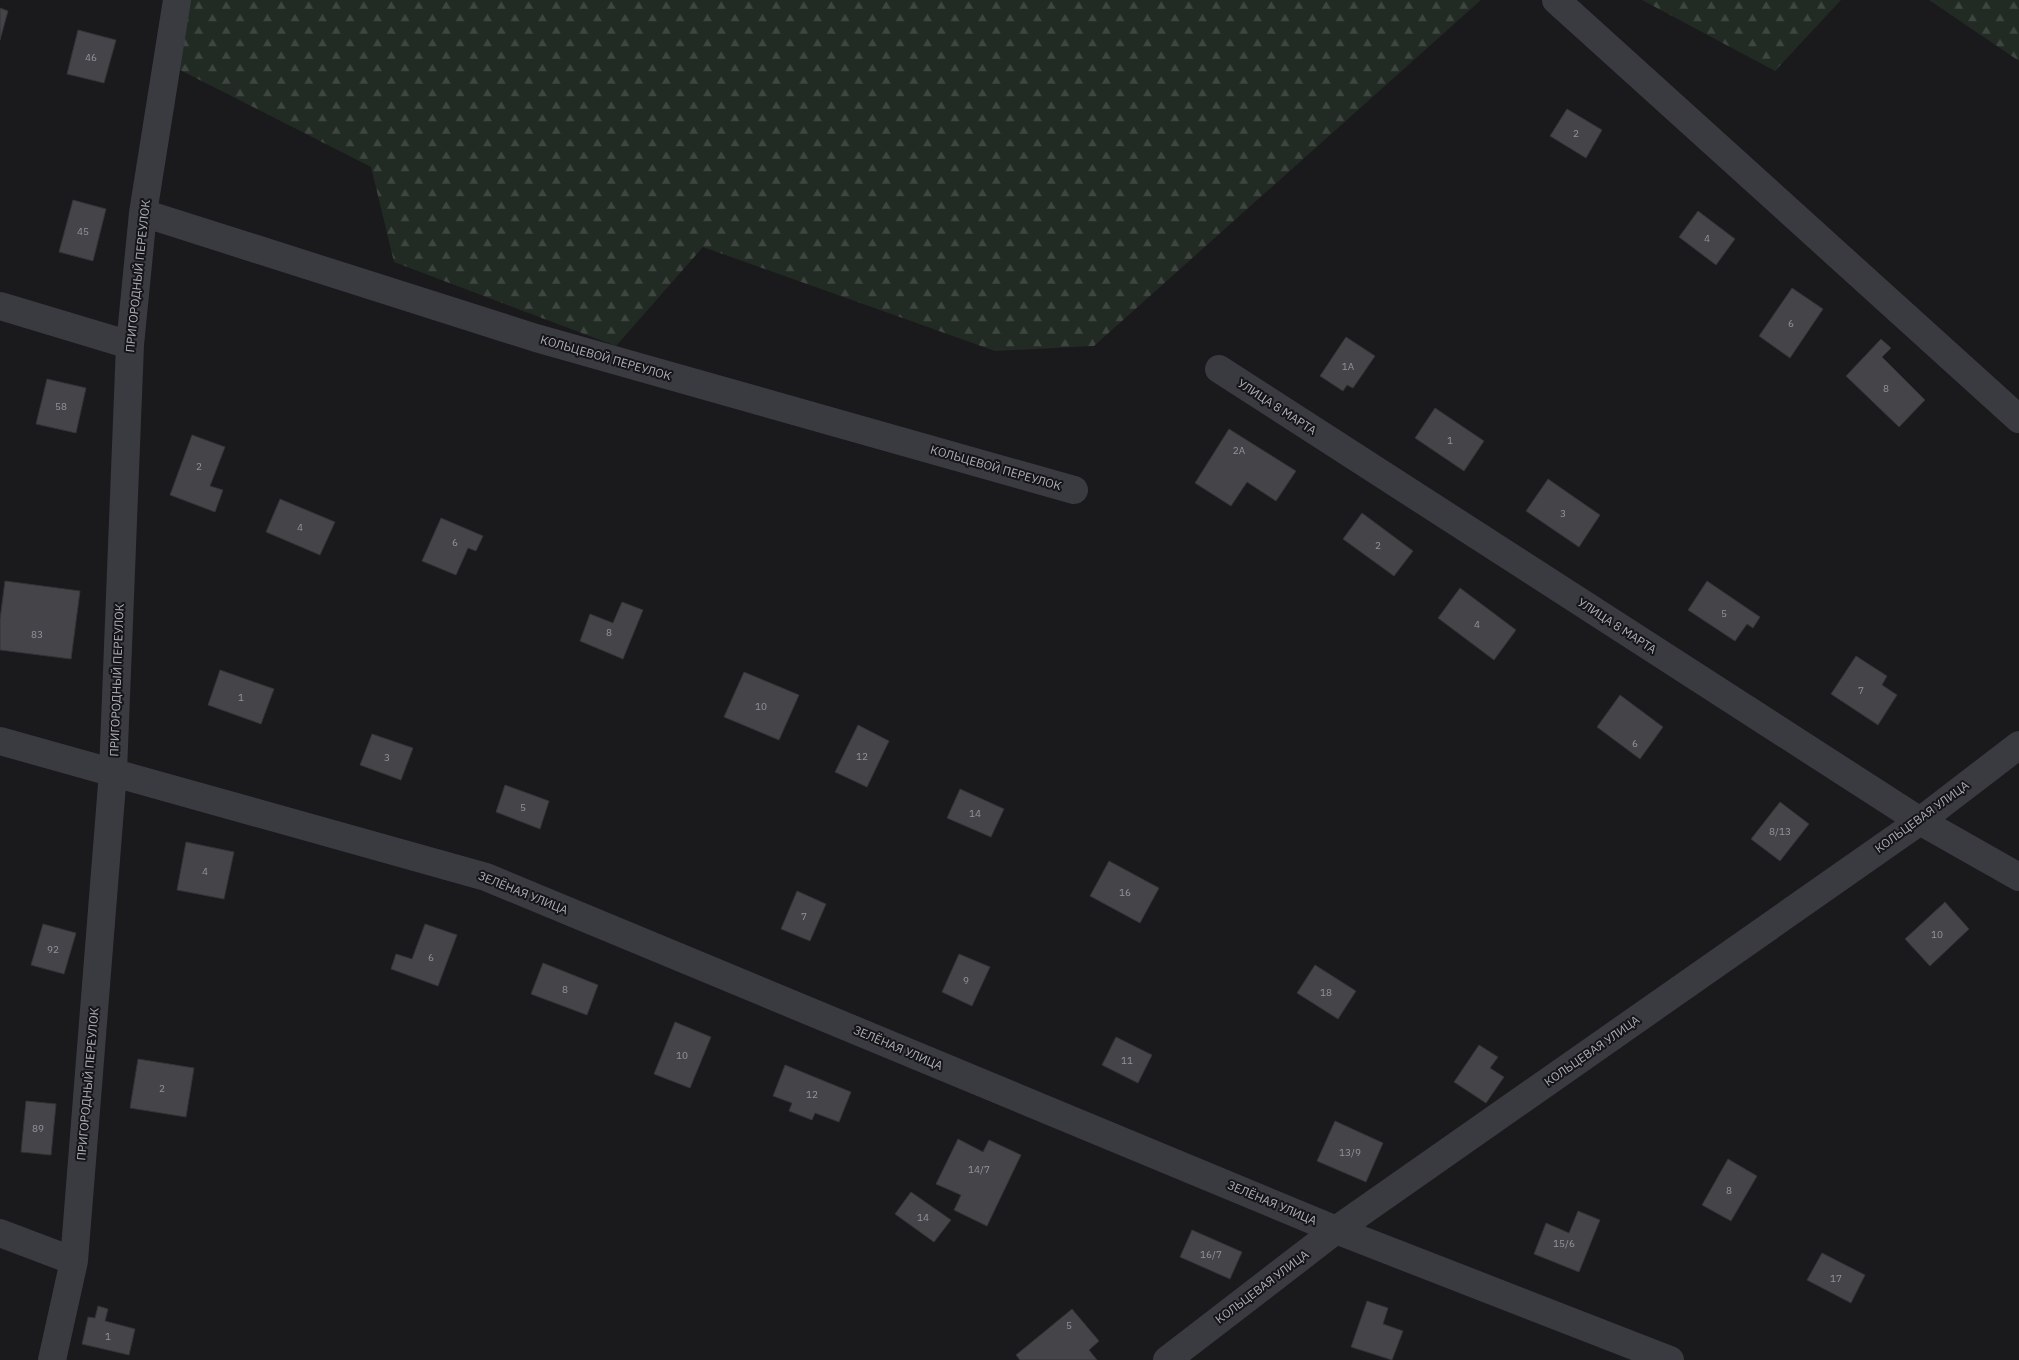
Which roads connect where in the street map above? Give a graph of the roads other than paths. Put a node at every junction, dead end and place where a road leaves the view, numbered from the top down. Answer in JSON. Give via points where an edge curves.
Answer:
{"nodes":[{"id":1,"x":177,"y":0,"type":"edge"},
{"id":2,"x":1556,"y":0,"type":"edge"},
{"id":3,"x":143,"y":212,"type":"junction"},
{"id":4,"x":0,"y":306,"type":"edge"},
{"id":5,"x":130,"y":345,"type":"junction"},
{"id":6,"x":1219,"y":369,"type":"dead end"},
{"id":7,"x":2019,"y":419,"type":"edge"},
{"id":8,"x":1074,"y":490,"type":"dead end"},
{"id":9,"x":0,"y":741,"type":"edge"},
{"id":10,"x":2019,"y":745,"type":"edge"},
{"id":11,"x":113,"y":772,"type":"junction"},
{"id":12,"x":1920,"y":821,"type":"junction"},
{"id":13,"x":2019,"y":877,"type":"edge"},
{"id":14,"x":1336,"y":1230,"type":"junction"},
{"id":15,"x":0,"y":1233,"type":"edge"},
{"id":16,"x":74,"y":1261,"type":"junction"},
{"id":17,"x":52,"y":1360,"type":"edge"},
{"id":18,"x":1167,"y":1360,"type":"edge"},
{"id":19,"x":1670,"y":1360,"type":"edge"}],
"edges":[{"from":1,"to":3,"type":"street","name":"ПРИГОРОДНЫЙ ПЕРЕУЛОК"},
{"from":2,"to":7,"type":"street"},
{"from":3,"to":5,"type":"street","name":"ПРИГОРОДНЫЙ ПЕРЕУЛОК"},
{"from":3,"to":8,"type":"street","name":"КОЛЬЦЕВОЙ ПЕРЕУЛОК","via":[[536,338]]},
{"from":4,"to":5,"type":"street"},
{"from":5,"to":11,"type":"street","name":"ПРИГОРОДНЫЙ ПЕРЕУЛОК"},
{"from":6,"to":12,"type":"street","name":"УЛИЦА 8 МАРТА"},
{"from":9,"to":11,"type":"street","name":"ЗЕЛЁНАЯ УЛИЦА"},
{"from":10,"to":12,"type":"street","name":"КОЛЬЦЕВАЯ УЛИЦА"},
{"from":11,"to":14,"type":"street","name":"ЗЕЛЁНАЯ УЛИЦА","via":[[486,877]]},
{"from":11,"to":16,"type":"street","name":"ПРИГОРОДНЫЙ ПЕРЕУЛОК"},
{"from":12,"to":13,"type":"street","name":"УЛИЦА 8 МАРТА"},
{"from":12,"to":14,"type":"street","name":"КОЛЬЦЕВАЯ УЛИЦА"},
{"from":14,"to":18,"type":"street","name":"КОЛЬЦЕВАЯ УЛИЦА"},
{"from":14,"to":19,"type":"street","name":"ЗЕЛЁНАЯ УЛИЦА"},
{"from":15,"to":16,"type":"street"},
{"from":16,"to":17,"type":"street","name":"ПРИГОРОДНЫЙ ПЕРЕУЛОК"}]}
